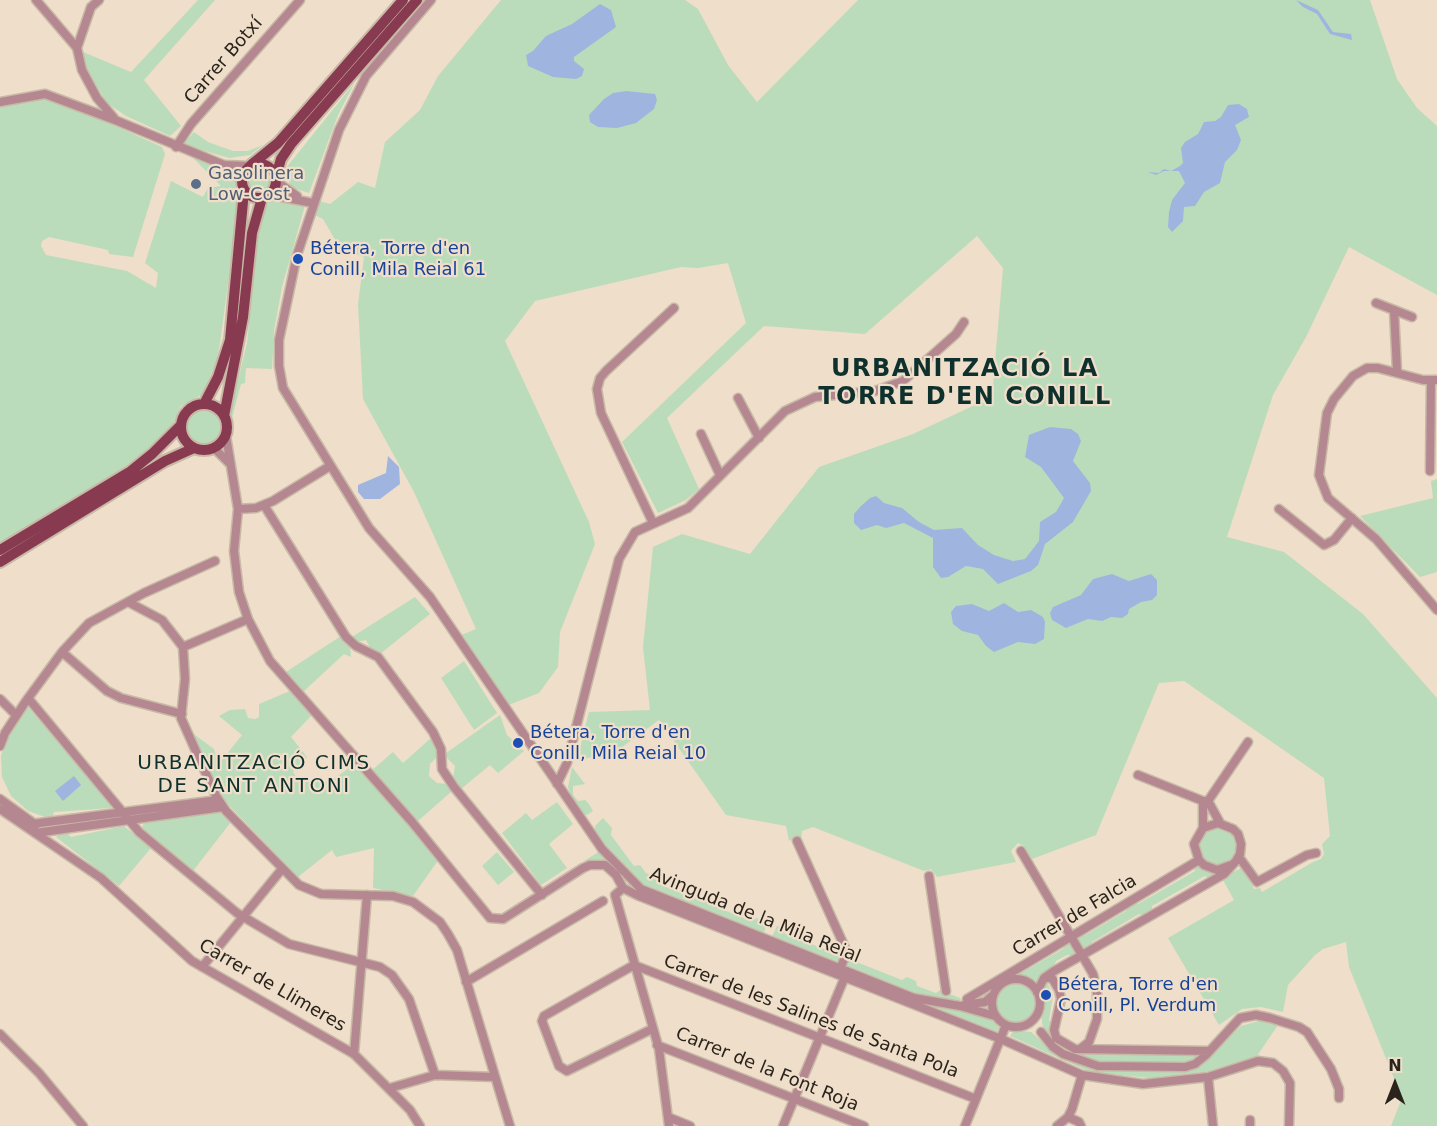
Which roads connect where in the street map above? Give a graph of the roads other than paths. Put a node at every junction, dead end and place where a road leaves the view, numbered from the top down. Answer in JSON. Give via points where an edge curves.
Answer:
{"nodes":[{"id":1,"x":36,"y":0,"type":"edge"},
{"id":2,"x":99,"y":0,"type":"edge"},
{"id":3,"x":300,"y":0,"type":"edge"},
{"id":4,"x":403,"y":0,"type":"edge"},
{"id":5,"x":417,"y":0,"type":"edge"},
{"id":6,"x":431,"y":0,"type":"edge"},
{"id":7,"x":77,"y":48,"type":"junction"},
{"id":8,"x":0,"y":102,"type":"edge"},
{"id":9,"x":115,"y":120,"type":"junction"},
{"id":10,"x":176,"y":147,"type":"junction"},
{"id":11,"x":224,"y":165,"type":"junction"},
{"id":12,"x":250,"y":166,"type":"junction"},
{"id":13,"x":276,"y":178,"type":"junction"},
{"id":14,"x":243,"y":185,"type":"junction"},
{"id":15,"x":266,"y":196,"type":"junction"},
{"id":16,"x":302,"y":199,"type":"junction"},
{"id":17,"x":313,"y":202,"type":"junction"},
{"id":18,"x":1376,"y":303,"type":"dead end"},
{"id":19,"x":674,"y":308,"type":"dead end"},
{"id":20,"x":1394,"y":310,"type":"junction"},
{"id":21,"x":1412,"y":317,"type":"dead end"},
{"id":22,"x":963,"y":322,"type":"dead end"},
{"id":23,"x":1397,"y":371,"type":"junction"},
{"id":24,"x":1434,"y":380,"type":"edge"},
{"id":25,"x":738,"y":398,"type":"dead end"},
{"id":26,"x":204,"y":404,"type":"junction"},
{"id":27,"x":224,"y":416,"type":"junction"},
{"id":28,"x":181,"y":425,"type":"junction"},
{"id":29,"x":701,"y":434,"type":"dead end"},
{"id":30,"x":226,"y":436,"type":"junction"},
{"id":31,"x":759,"y":438,"type":"junction"},
{"id":32,"x":194,"y":448,"type":"junction"},
{"id":33,"x":214,"y":448,"type":"junction"},
{"id":34,"x":230,"y":464,"type":"junction"},
{"id":35,"x":330,"y":466,"type":"junction"},
{"id":36,"x":1430,"y":471,"type":"dead end"},
{"id":37,"x":720,"y":475,"type":"junction"},
{"id":38,"x":264,"y":505,"type":"junction"},
{"id":39,"x":238,"y":509,"type":"junction"},
{"id":40,"x":1279,"y":509,"type":"dead end"},
{"id":41,"x":1352,"y":518,"type":"junction"},
{"id":42,"x":653,"y":523,"type":"junction"},
{"id":43,"x":0,"y":550,"type":"edge"},
{"id":44,"x":215,"y":561,"type":"dead end"},
{"id":45,"x":0,"y":562,"type":"edge"},
{"id":46,"x":130,"y":603,"type":"junction"},
{"id":47,"x":1437,"y":610,"type":"edge"},
{"id":48,"x":248,"y":619,"type":"junction"},
{"id":49,"x":183,"y":647,"type":"junction"},
{"id":50,"x":62,"y":652,"type":"junction"},
{"id":51,"x":28,"y":698,"type":"junction"},
{"id":52,"x":0,"y":699,"type":"edge"},
{"id":53,"x":182,"y":714,"type":"junction"},
{"id":54,"x":16,"y":715,"type":"junction"},
{"id":55,"x":1248,"y":742,"type":"dead end"},
{"id":56,"x":0,"y":747,"type":"edge"},
{"id":57,"x":1138,"y":775,"type":"dead end"},
{"id":58,"x":557,"y":784,"type":"junction"},
{"id":59,"x":0,"y":800,"type":"edge"},
{"id":60,"x":1205,"y":801,"type":"junction"},
{"id":61,"x":220,"y":803,"type":"junction"},
{"id":62,"x":0,"y":808,"type":"edge"},
{"id":63,"x":127,"y":816,"type":"junction"},
{"id":64,"x":1220,"y":823,"type":"junction"},
{"id":65,"x":1203,"y":828,"type":"junction"},
{"id":66,"x":39,"y":831,"type":"junction"},
{"id":67,"x":797,"y":841,"type":"dead end"},
{"id":68,"x":1021,"y":851,"type":"dead end"},
{"id":69,"x":1316,"y":853,"type":"dead end"},
{"id":70,"x":1239,"y":857,"type":"junction"},
{"id":71,"x":1199,"y":860,"type":"junction"},
{"id":72,"x":1232,"y":866,"type":"junction"},
{"id":73,"x":282,"y":869,"type":"junction"},
{"id":74,"x":929,"y":876,"type":"dead end"},
{"id":75,"x":623,"y":888,"type":"junction"},
{"id":76,"x":367,"y":895,"type":"junction"},
{"id":77,"x":542,"y":895,"type":"junction"},
{"id":78,"x":603,"y":901,"type":"dead end"},
{"id":79,"x":243,"y":917,"type":"junction"},
{"id":80,"x":1071,"y":937,"type":"junction"},
{"id":81,"x":1082,"y":955,"type":"junction"},
{"id":82,"x":361,"y":962,"type":"junction"},
{"id":83,"x":634,"y":965,"type":"junction"},
{"id":84,"x":202,"y":967,"type":"junction"},
{"id":85,"x":840,"y":969,"type":"junction"},
{"id":86,"x":1044,"y":978,"type":"junction"},
{"id":87,"x":844,"y":979,"type":"junction"},
{"id":88,"x":466,"y":982,"type":"junction"},
{"id":89,"x":945,"y":991,"type":"dead end"},
{"id":90,"x":1037,"y":992,"type":"junction"},
{"id":91,"x":994,"y":995,"type":"junction"},
{"id":92,"x":963,"y":1002,"type":"junction"},
{"id":93,"x":995,"y":1016,"type":"junction"},
{"id":94,"x":1037,"y":1016,"type":"junction"},
{"id":95,"x":1006,"y":1025,"type":"junction"},
{"id":96,"x":1027,"y":1025,"type":"junction"},
{"id":97,"x":652,"y":1029,"type":"junction"},
{"id":98,"x":1041,"y":1032,"type":"junction"},
{"id":99,"x":0,"y":1034,"type":"edge"},
{"id":100,"x":820,"y":1038,"type":"junction"},
{"id":101,"x":1001,"y":1039,"type":"junction"},
{"id":102,"x":657,"y":1045,"type":"junction"},
{"id":103,"x":1080,"y":1049,"type":"junction"},
{"id":104,"x":1209,"y":1051,"type":"junction"},
{"id":105,"x":354,"y":1053,"type":"junction"},
{"id":106,"x":435,"y":1075,"type":"junction"},
{"id":107,"x":1082,"y":1076,"type":"junction"},
{"id":108,"x":495,"y":1077,"type":"junction"},
{"id":109,"x":1208,"y":1077,"type":"junction"},
{"id":110,"x":390,"y":1088,"type":"junction"},
{"id":111,"x":794,"y":1098,"type":"junction"},
{"id":112,"x":1339,"y":1098,"type":"dead end"},
{"id":113,"x":976,"y":1099,"type":"junction"},
{"id":114,"x":1068,"y":1117,"type":"junction"},
{"id":115,"x":668,"y":1122,"type":"edge"},
{"id":116,"x":83,"y":1126,"type":"edge"},
{"id":117,"x":420,"y":1126,"type":"edge"},
{"id":118,"x":510,"y":1126,"type":"edge"},
{"id":119,"x":690,"y":1126,"type":"edge"},
{"id":120,"x":783,"y":1126,"type":"edge"},
{"id":121,"x":864,"y":1126,"type":"edge"},
{"id":122,"x":965,"y":1126,"type":"edge"},
{"id":123,"x":1057,"y":1126,"type":"edge"},
{"id":124,"x":1081,"y":1126,"type":"edge"},
{"id":125,"x":1213,"y":1126,"type":"edge"},
{"id":126,"x":1289,"y":1126,"type":"edge"}],
"edges":[{"from":1,"to":7,"type":"street"},
{"from":2,"to":7,"type":"street","via":[[91,7]]},
{"from":3,"to":10,"type":"street","name":"Carrer Botxí","via":[[191,124]]},
{"from":4,"to":12,"type":"main road","via":[[297,123]]},
{"from":5,"to":13,"type":"main road","via":[[291,144],[281,159]]},
{"from":6,"to":17,"type":"street","name":"Avinguda de la Mila Reial","via":[[366,76],[339,130]]},
{"from":7,"to":9,"type":"street","via":[[81,70]]},
{"from":8,"to":9,"type":"street","via":[[45,94]]},
{"from":9,"to":10,"type":"street"},
{"from":10,"to":11,"type":"street"},
{"from":11,"to":12,"type":"street"},
{"from":11,"to":14,"type":"street"},
{"from":12,"to":13,"type":"main road","via":[[263,164]]},
{"from":12,"to":14,"type":"main road"},
{"from":13,"to":15,"type":"main road"},
{"from":13,"to":16,"type":"street"},
{"from":14,"to":15,"type":"main road","via":[[252,197]]},
{"from":14,"to":26,"type":"main road","via":[[230,340]]},
{"from":15,"to":16,"type":"street"},
{"from":15,"to":27,"type":"main road","via":[[252,233],[243,317]]},
{"from":16,"to":17,"type":"street"},
{"from":17,"to":35,"type":"street","name":"Avinguda de la Mila Reial","via":[[279,340],[279,366],[283,388]]},
{"from":18,"to":20,"type":"street"},
{"from":19,"to":42,"type":"street","via":[[606,371],[597,389],[601,412]]},
{"from":20,"to":21,"type":"street"},
{"from":20,"to":23,"type":"street"},
{"from":22,"to":31,"type":"street","via":[[956,334],[903,381],[875,391],[806,400],[785,411]]},
{"from":23,"to":24,"type":"street"},
{"from":23,"to":41,"type":"street","via":[[1367,368],[1353,376],[1327,413],[1320,464],[1322,487],[1328,498]]},
{"from":24,"to":36,"type":"street"},
{"from":25,"to":31,"type":"street"},
{"from":26,"to":27,"type":"main road","via":[[212,405]]},
{"from":26,"to":28,"type":"main road","via":[[188,410]]},
{"from":27,"to":30,"type":"main road"},
{"from":28,"to":32,"type":"main road","via":[[184,438]]},
{"from":28,"to":43,"type":"main road","via":[[130,471]]},
{"from":29,"to":37,"type":"street"},
{"from":30,"to":33,"type":"main road"},
{"from":30,"to":34,"type":"street"},
{"from":31,"to":37,"type":"street"},
{"from":32,"to":33,"type":"main road"},
{"from":32,"to":45,"type":"main road","via":[[165,461]]},
{"from":33,"to":34,"type":"street"},
{"from":34,"to":39,"type":"street"},
{"from":35,"to":38,"type":"street"},
{"from":35,"to":58,"type":"street","name":"Avinguda de la Mila Reial","via":[[369,528],[430,597]]},
{"from":37,"to":42,"type":"street","via":[[688,508]]},
{"from":38,"to":39,"type":"street"},
{"from":38,"to":77,"type":"street","via":[[346,636],[378,657],[433,732],[441,749],[442,769],[454,787]]},
{"from":39,"to":48,"type":"street","via":[[235,566]]},
{"from":40,"to":41,"type":"street","via":[[1324,545],[1334,540]]},
{"from":41,"to":47,"type":"street","via":[[1376,539]]},
{"from":42,"to":58,"type":"street","via":[[635,532],[619,559],[567,764]]},
{"from":44,"to":46,"type":"street"},
{"from":46,"to":49,"type":"street","via":[[162,620]]},
{"from":46,"to":50,"type":"street","via":[[89,623]]},
{"from":48,"to":49,"type":"street"},
{"from":48,"to":77,"type":"street","via":[[270,661],[289,685],[412,822],[490,918],[503,920]]},
{"from":49,"to":53,"type":"street"},
{"from":50,"to":51,"type":"street"},
{"from":50,"to":53,"type":"street","via":[[107,691]]},
{"from":51,"to":54,"type":"street"},
{"from":51,"to":63,"type":"street"},
{"from":52,"to":54,"type":"street"},
{"from":53,"to":61,"type":"street"},
{"from":54,"to":56,"type":"street"},
{"from":55,"to":60,"type":"street"},
{"from":57,"to":60,"type":"street"},
{"from":58,"to":85,"type":"street","name":"Avinguda de la Mila Reial","via":[[602,849],[641,889]]},
{"from":59,"to":66,"type":"street","name":"Carrer de Llimeres"},
{"from":60,"to":64,"type":"street"},
{"from":60,"to":65,"type":"street"},
{"from":61,"to":63,"type":"street"},
{"from":61,"to":73,"type":"street"},
{"from":62,"to":66,"type":"street","name":"Carrer de Llimeres"},
{"from":63,"to":66,"type":"street"},
{"from":63,"to":79,"type":"street","via":[[139,832]]},
{"from":64,"to":65,"type":"street"},
{"from":64,"to":70,"type":"street","via":[[1238,834]]},
{"from":65,"to":71,"type":"street","via":[[1194,844]]},
{"from":66,"to":84,"type":"street","name":"Carrer de Llimeres","via":[[101,878]]},
{"from":67,"to":85,"type":"street","via":[[847,952]]},
{"from":68,"to":80,"type":"street"},
{"from":69,"to":70,"type":"street","via":[[1257,882]]},
{"from":70,"to":72,"type":"street"},
{"from":71,"to":72,"type":"street","via":[[1217,870]]},
{"from":71,"to":80,"type":"street","name":"Carrer de Falcia"},
{"from":72,"to":81,"type":"street","name":"Carrer de Falcia"},
{"from":73,"to":76,"type":"street","via":[[309,891]]},
{"from":73,"to":79,"type":"street"},
{"from":74,"to":89,"type":"street"},
{"from":75,"to":77,"type":"street","via":[[611,869],[590,864]]},
{"from":75,"to":83,"type":"street","via":[[615,895]]},
{"from":75,"to":87,"type":"street"},
{"from":76,"to":82,"type":"street"},
{"from":76,"to":88,"type":"street","via":[[393,896],[412,902],[440,922],[457,950]]},
{"from":78,"to":88,"type":"street"},
{"from":79,"to":82,"type":"street","via":[[289,944]]},
{"from":79,"to":84,"type":"street"},
{"from":80,"to":81,"type":"street"},
{"from":80,"to":92,"type":"street","name":"Carrer de Falcia"},
{"from":81,"to":86,"type":"street","name":"Carrer de Falcia"},
{"from":81,"to":103,"type":"street","via":[[1093,974],[1098,1004],[1092,1034]]},
{"from":82,"to":105,"type":"street"},
{"from":82,"to":106,"type":"street","via":[[380,967],[400,984],[409,999]]},
{"from":83,"to":97,"type":"street"},
{"from":83,"to":97,"type":"street","via":[[544,1016],[543,1027],[559,1066],[567,1071]]},
{"from":83,"to":100,"type":"street","name":"Carrer de les Salines de Santa Pola"},
{"from":84,"to":105,"type":"street","name":"Carrer de Llimeres"},
{"from":85,"to":92,"type":"street","name":"Avinguda de la Mila Reial","via":[[914,998]]},
{"from":86,"to":90,"type":"street","name":"Carrer de Falcia"},
{"from":86,"to":103,"type":"street","via":[[1052,978],[1061,999],[1054,1030],[1056,1038]]},
{"from":87,"to":100,"type":"street"},
{"from":87,"to":101,"type":"street"},
{"from":88,"to":108,"type":"street"},
{"from":90,"to":91,"type":"street","via":[[1026,981],[1011,980]]},
{"from":90,"to":94,"type":"street"},
{"from":91,"to":92,"type":"street","name":"Avinguda de la Mila Reial","via":[[985,1002]]},
{"from":91,"to":93,"type":"street"},
{"from":92,"to":93,"type":"street","name":"Avinguda de la Mila Reial"},
{"from":93,"to":95,"type":"street"},
{"from":94,"to":96,"type":"street"},
{"from":94,"to":98,"type":"street"},
{"from":95,"to":96,"type":"street"},
{"from":95,"to":101,"type":"street"},
{"from":96,"to":98,"type":"street"},
{"from":97,"to":102,"type":"street"},
{"from":98,"to":104,"type":"street","via":[[1063,1053],[1098,1066],[1185,1067],[1195,1064]]},
{"from":99,"to":116,"type":"street"},
{"from":100,"to":111,"type":"street"},
{"from":100,"to":113,"type":"street","name":"Carrer de les Salines de Santa Pola"},
{"from":101,"to":107,"type":"street"},
{"from":101,"to":113,"type":"street"},
{"from":102,"to":111,"type":"street","name":"Carrer de la Font Roja"},
{"from":102,"to":115,"type":"street"},
{"from":103,"to":104,"type":"street"},
{"from":104,"to":112,"type":"street","via":[[1240,1018],[1256,1015],[1299,1027],[1314,1041],[1331,1069]]},
{"from":105,"to":110,"type":"street","name":"Carrer de Llimeres"},
{"from":106,"to":108,"type":"street"},
{"from":106,"to":110,"type":"street"},
{"from":107,"to":109,"type":"street","via":[[1143,1084]]},
{"from":107,"to":114,"type":"street"},
{"from":108,"to":118,"type":"street"},
{"from":109,"to":125,"type":"street"},
{"from":109,"to":126,"type":"street","via":[[1258,1060],[1273,1063],[1290,1083]]},
{"from":110,"to":117,"type":"street","name":"Carrer de Llimeres"},
{"from":111,"to":120,"type":"street"},
{"from":111,"to":121,"type":"street","name":"Carrer de la Font Roja"},
{"from":113,"to":122,"type":"street"},
{"from":114,"to":123,"type":"street"},
{"from":114,"to":124,"type":"street"},
{"from":115,"to":119,"type":"street"}]}
